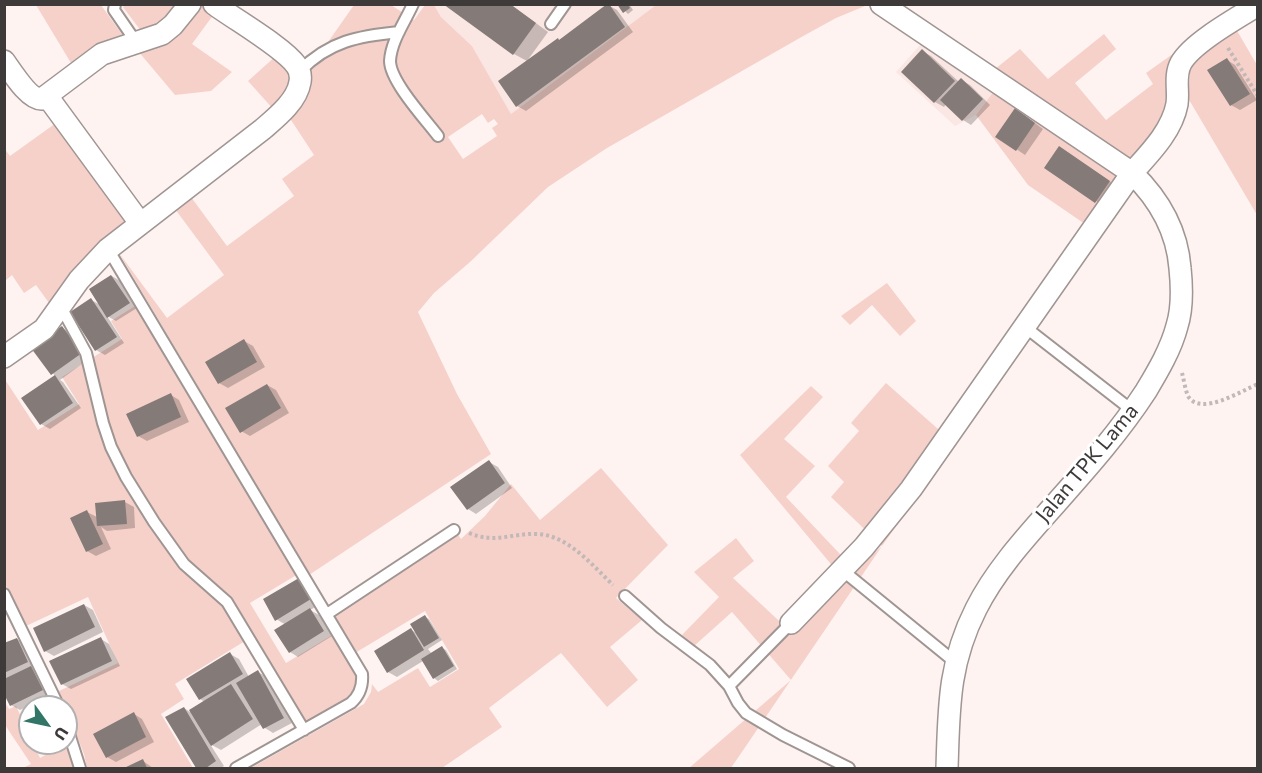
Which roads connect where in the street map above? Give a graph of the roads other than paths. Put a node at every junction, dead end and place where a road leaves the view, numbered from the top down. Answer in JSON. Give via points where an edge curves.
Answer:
{"nodes":[{"id":1,"x":115,"y":4,"type":"edge"},
{"id":2,"x":190,"y":4,"type":"edge"},
{"id":3,"x":214,"y":4,"type":"edge"},
{"id":4,"x":412,"y":4,"type":"edge"},
{"id":5,"x":565,"y":4,"type":"edge"},
{"id":6,"x":881,"y":4,"type":"edge"},
{"id":7,"x":1257,"y":5,"type":"edge"},
{"id":8,"x":551,"y":24,"type":"dead end"},
{"id":9,"x":399,"y":33,"type":"junction"},
{"id":10,"x":136,"y":42,"type":"junction"},
{"id":11,"x":4,"y":61,"type":"edge"},
{"id":12,"x":300,"y":71,"type":"junction"},
{"id":13,"x":47,"y":96,"type":"junction"},
{"id":14,"x":438,"y":136,"type":"dead end"},
{"id":15,"x":1132,"y":173,"type":"junction"},
{"id":16,"x":140,"y":223,"type":"junction"},
{"id":17,"x":108,"y":249,"type":"junction"},
{"id":18,"x":61,"y":307,"type":"junction"},
{"id":19,"x":1025,"y":327,"type":"junction"},
{"id":20,"x":4,"y":357,"type":"edge"},
{"id":21,"x":1133,"y":411,"type":"junction"},
{"id":22,"x":454,"y":531,"type":"road end"},
{"id":23,"x":842,"y":570,"type":"junction"},
{"id":24,"x":4,"y":594,"type":"edge"},
{"id":25,"x":625,"y":596,"type":"road end"},
{"id":26,"x":327,"y":614,"type":"junction"},
{"id":27,"x":791,"y":623,"type":"joint"},
{"id":28,"x":955,"y":662,"type":"junction"},
{"id":29,"x":729,"y":686,"type":"junction"},
{"id":30,"x":53,"y":695,"type":"edge"},
{"id":31,"x":304,"y":730,"type":"junction"},
{"id":32,"x":236,"y":768,"type":"edge"},
{"id":33,"x":849,"y":768,"type":"edge"},
{"id":34,"x":947,"y":768,"type":"edge"}],
"edges":[{"from":1,"to":10,"type":"lane","via":[[114,10]]},
{"from":2,"to":10,"type":"street","via":[[162,34]]},
{"from":3,"to":12,"type":"street","via":[[288,56]]},
{"from":4,"to":9,"type":"lane"},
{"from":5,"to":8,"type":"lane"},
{"from":6,"to":15,"type":"street","name":"Jalan TPK Lama"},
{"from":7,"to":15,"type":"street","via":[[1195,48],[1180,65],[1171,120],[1157,145]]},
{"from":9,"to":12,"type":"lane","via":[[340,43],[322,51]]},
{"from":9,"to":14,"type":"lane","via":[[391,54],[391,69]]},
{"from":10,"to":13,"type":"street","via":[[102,54]]},
{"from":11,"to":13,"type":"street","via":[[34,98]]},
{"from":12,"to":16,"type":"street","via":[[298,89],[275,118]]},
{"from":13,"to":16,"type":"street"},
{"from":15,"to":19,"type":"street"},
{"from":15,"to":21,"type":"street","name":"Jalan TPK Lama","via":[[1147,187],[1169,222],[1182,285],[1175,334]]},
{"from":16,"to":17,"type":"street"},
{"from":17,"to":18,"type":"street","via":[[79,280]]},
{"from":17,"to":26,"type":"lane"},
{"from":18,"to":20,"type":"street","via":[[36,337]]},
{"from":18,"to":31,"type":"lane","via":[[86,353],[103,423],[126,477],[184,564],[227,602]]},
{"from":19,"to":21,"type":"lane"},
{"from":19,"to":23,"type":"street","via":[[912,489]]},
{"from":21,"to":28,"type":"street","name":"Jalan TPK Lama","via":[[1001,567],[976,609]]},
{"from":22,"to":26,"type":"lane"},
{"from":23,"to":27,"type":"street"},
{"from":23,"to":28,"type":"lane"},
{"from":24,"to":30,"type":"lane"},
{"from":25,"to":29,"type":"lane","via":[[710,665]]},
{"from":26,"to":31,"type":"lane","via":[[358,666],[363,682],[351,703]]},
{"from":27,"to":29,"type":"lane"},
{"from":28,"to":34,"type":"street","name":"Jalan TPK Lama"},
{"from":29,"to":33,"type":"lane","via":[[754,719]]},
{"from":31,"to":32,"type":"lane"}]}
